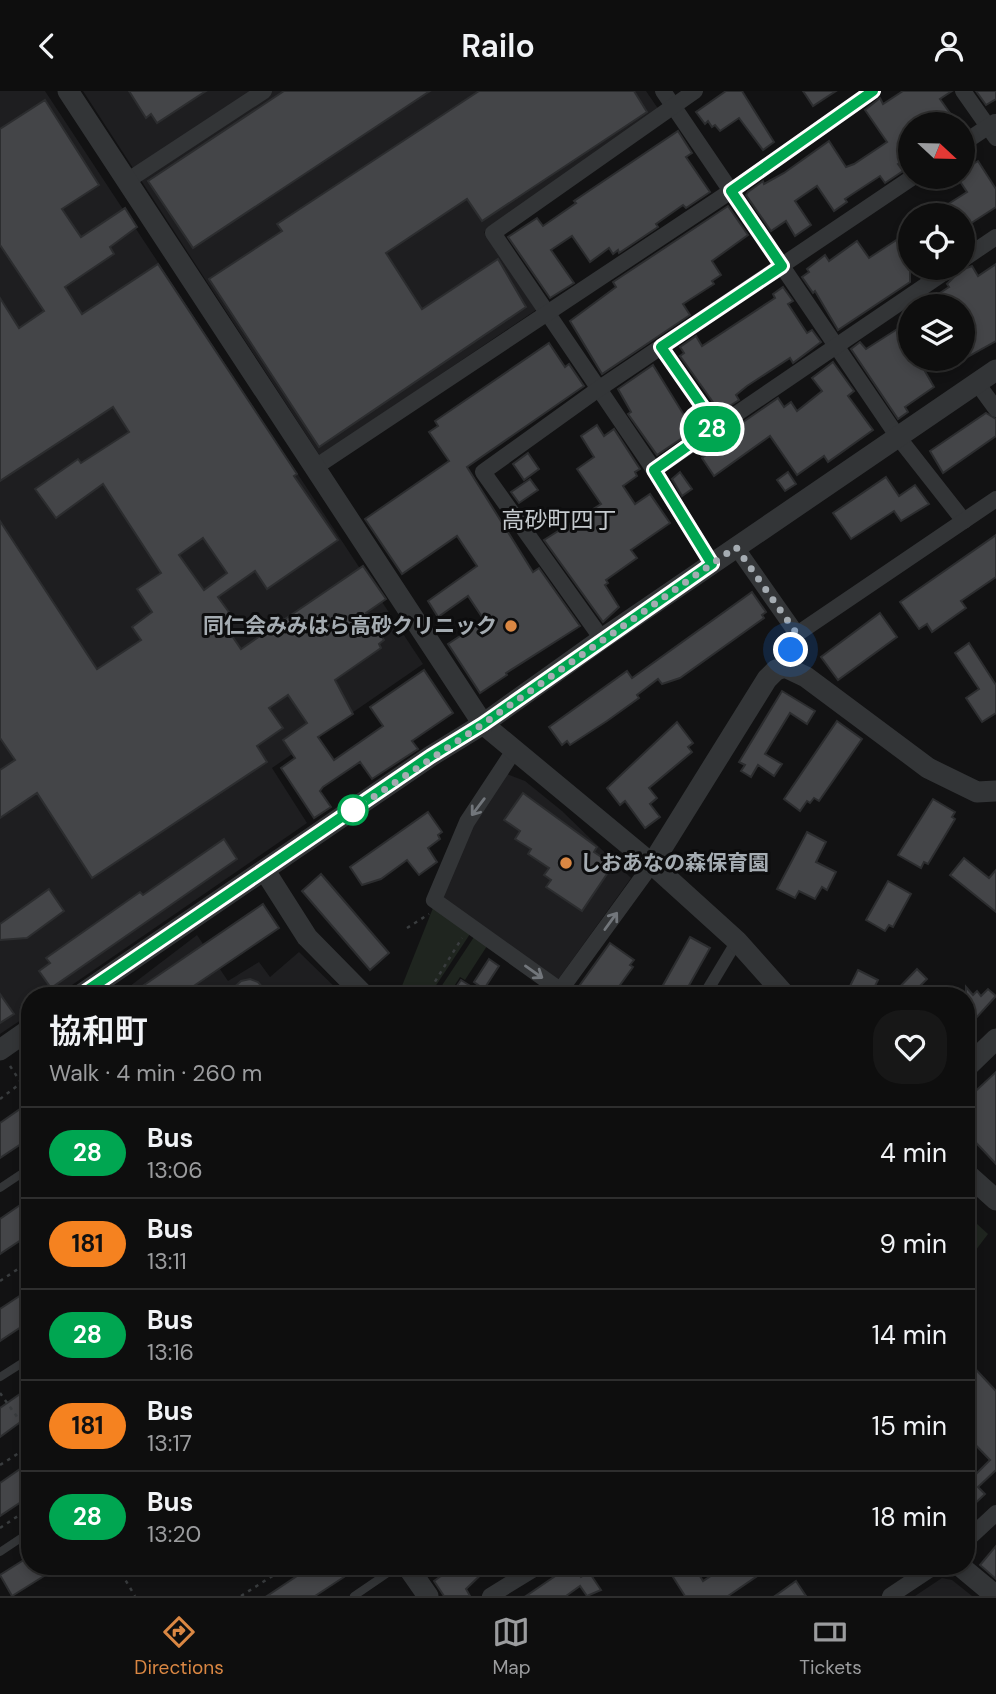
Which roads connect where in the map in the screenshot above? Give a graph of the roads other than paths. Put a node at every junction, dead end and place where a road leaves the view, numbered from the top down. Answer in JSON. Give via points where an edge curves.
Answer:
{"nodes":[{"id":1,"x":68,"y":91,"type":"edge"},
{"id":2,"x":264,"y":91,"type":"edge"},
{"id":3,"x":663,"y":91,"type":"edge"},
{"id":4,"x":695,"y":91,"type":"edge"},
{"id":5,"x":873,"y":91,"type":"edge"},
{"id":6,"x":963,"y":91,"type":"edge"},
{"id":7,"x":673,"y":106,"type":"junction"},
{"id":8,"x":993,"y":129,"type":"edge"},
{"id":9,"x":975,"y":138,"type":"edge"},
{"id":10,"x":127,"y":181,"type":"junction"},
{"id":11,"x":898,"y":188,"type":"edge"},
{"id":12,"x":731,"y":191,"type":"junction"},
{"id":13,"x":996,"y":237,"type":"edge"},
{"id":14,"x":975,"y":251,"type":"edge"},
{"id":15,"x":782,"y":266,"type":"junction"},
{"id":16,"x":933,"y":280,"type":"edge"},
{"id":17,"x":547,"y":315,"type":"junction"},
{"id":18,"x":837,"y":346,"type":"junction"},
{"id":19,"x":661,"y":347,"type":"junction"},
{"id":20,"x":996,"y":370,"type":"edge"},
{"id":21,"x":977,"y":383,"type":"junction"},
{"id":22,"x":597,"y":390,"type":"junction"},
{"id":23,"x":996,"y":409,"type":"edge"},
{"id":24,"x":716,"y":426,"type":"junction"},
{"id":25,"x":898,"y":437,"type":"junction"},
{"id":26,"x":314,"y":468,"type":"junction"},
{"id":27,"x":654,"y":470,"type":"junction"},
{"id":28,"x":996,"y":499,"type":"edge"},
{"id":29,"x":964,"y":521,"type":"junction"},
{"id":30,"x":736,"y":547,"type":"junction"},
{"id":31,"x":712,"y":564,"type":"junction"},
{"id":32,"x":797,"y":634,"type":"junction"},
{"id":33,"x":601,"y":639,"type":"junction"},
{"id":34,"x":785,"y":667,"type":"junction"},
{"id":35,"x":483,"y":724,"type":"junction"},
{"id":36,"x":515,"y":749,"type":"junction"},
{"id":37,"x":996,"y":791,"type":"edge"},
{"id":38,"x":652,"y":864,"type":"junction"},
{"id":39,"x":265,"y":871,"type":"junction"},
{"id":40,"x":737,"y":941,"type":"junction"},
{"id":41,"x":92,"y":987,"type":"edge"},
{"id":42,"x":356,"y":987,"type":"edge"},
{"id":43,"x":550,"y":987,"type":"edge"},
{"id":44,"x":562,"y":987,"type":"edge"},
{"id":45,"x":709,"y":987,"type":"edge"},
{"id":46,"x":778,"y":987,"type":"edge"},
{"id":47,"x":21,"y":1038,"type":"edge"},
{"id":48,"x":996,"y":1039,"type":"edge"},
{"id":49,"x":3,"y":1055,"type":"edge"},
{"id":50,"x":975,"y":1059,"type":"edge"},
{"id":51,"x":21,"y":1174,"type":"edge"},
{"id":52,"x":975,"y":1181,"type":"edge"},
{"id":53,"x":0,"y":1188,"type":"edge"},
{"id":54,"x":996,"y":1200,"type":"edge"},
{"id":55,"x":21,"y":1364,"type":"edge"},
{"id":56,"x":0,"y":1377,"type":"edge"},
{"id":57,"x":996,"y":1513,"type":"edge"},
{"id":58,"x":975,"y":1533,"type":"edge"},
{"id":59,"x":21,"y":1538,"type":"edge"},
{"id":60,"x":0,"y":1552,"type":"edge"},
{"id":61,"x":385,"y":1575,"type":"edge"},
{"id":62,"x":413,"y":1575,"type":"edge"},
{"id":63,"x":524,"y":1575,"type":"edge"},
{"id":64,"x":922,"y":1575,"type":"edge"},
{"id":65,"x":971,"y":1575,"type":"edge"},
{"id":66,"x":354,"y":1596,"type":"edge"},
{"id":67,"x":428,"y":1596,"type":"edge"},
{"id":68,"x":490,"y":1596,"type":"edge"},
{"id":69,"x":890,"y":1596,"type":"edge"},
{"id":70,"x":996,"y":1596,"type":"edge"}],
"edges":[{"from":1,"to":10,"type":"street"},
{"from":2,"to":10,"type":"street"},
{"from":3,"to":7,"type":"street"},
{"from":4,"to":7,"type":"street"},
{"from":5,"to":12,"type":"street"},
{"from":6,"to":8,"type":"street"},
{"from":7,"to":12,"type":"street"},
{"from":7,"to":17,"type":"street","via":[[493,233]]},
{"from":8,"to":9,"type":"street"},
{"from":10,"to":26,"type":"street"},
{"from":11,"to":15,"type":"street"},
{"from":12,"to":15,"type":"street"},
{"from":12,"to":17,"type":"street"},
{"from":13,"to":14,"type":"street"},
{"from":15,"to":18,"type":"street"},
{"from":15,"to":19,"type":"street"},
{"from":16,"to":18,"type":"street"},
{"from":17,"to":22,"type":"street"},
{"from":17,"to":26,"type":"street"},
{"from":18,"to":24,"type":"street"},
{"from":18,"to":25,"type":"street"},
{"from":19,"to":22,"type":"street"},
{"from":19,"to":24,"type":"street"},
{"from":20,"to":21,"type":"street"},
{"from":21,"to":23,"type":"street"},
{"from":21,"to":25,"type":"street"},
{"from":22,"to":27,"type":"street"},
{"from":22,"to":33,"type":"street","via":[[484,472]]},
{"from":24,"to":27,"type":"street"},
{"from":25,"to":29,"type":"street"},
{"from":25,"to":30,"type":"street"},
{"from":26,"to":35,"type":"street"},
{"from":27,"to":31,"type":"street"},
{"from":28,"to":29,"type":"street"},
{"from":29,"to":32,"type":"street"},
{"from":30,"to":31,"type":"street"},
{"from":30,"to":32,"type":"street"},
{"from":31,"to":33,"type":"street"},
{"from":32,"to":34,"type":"street"},
{"from":33,"to":35,"type":"street"},
{"from":34,"to":37,"type":"street","via":[[806,677],[928,768],[977,792]]},
{"from":34,"to":38,"type":"street","via":[[776,670],[761,688]]},
{"from":35,"to":36,"type":"street"},
{"from":35,"to":39,"type":"street"},
{"from":36,"to":38,"type":"street"},
{"from":36,"to":43,"type":"street","one_way":true,"via":[[467,822],[434,900]]},
{"from":38,"to":40,"type":"street"},
{"from":44,"to":38,"type":"street","one_way":true},
{"from":39,"to":41,"type":"street"},
{"from":39,"to":42,"type":"street","via":[[307,937]]},
{"from":40,"to":45,"type":"street"},
{"from":40,"to":46,"type":"street"},
{"from":47,"to":49,"type":"street"},
{"from":48,"to":50,"type":"street"},
{"from":51,"to":53,"type":"lane"},
{"from":52,"to":54,"type":"street"},
{"from":55,"to":56,"type":"lane"},
{"from":57,"to":58,"type":"street"},
{"from":59,"to":60,"type":"lane"},
{"from":61,"to":66,"type":"lane"},
{"from":62,"to":67,"type":"street"},
{"from":63,"to":68,"type":"street"},
{"from":64,"to":69,"type":"street"},
{"from":65,"to":70,"type":"street"}]}
